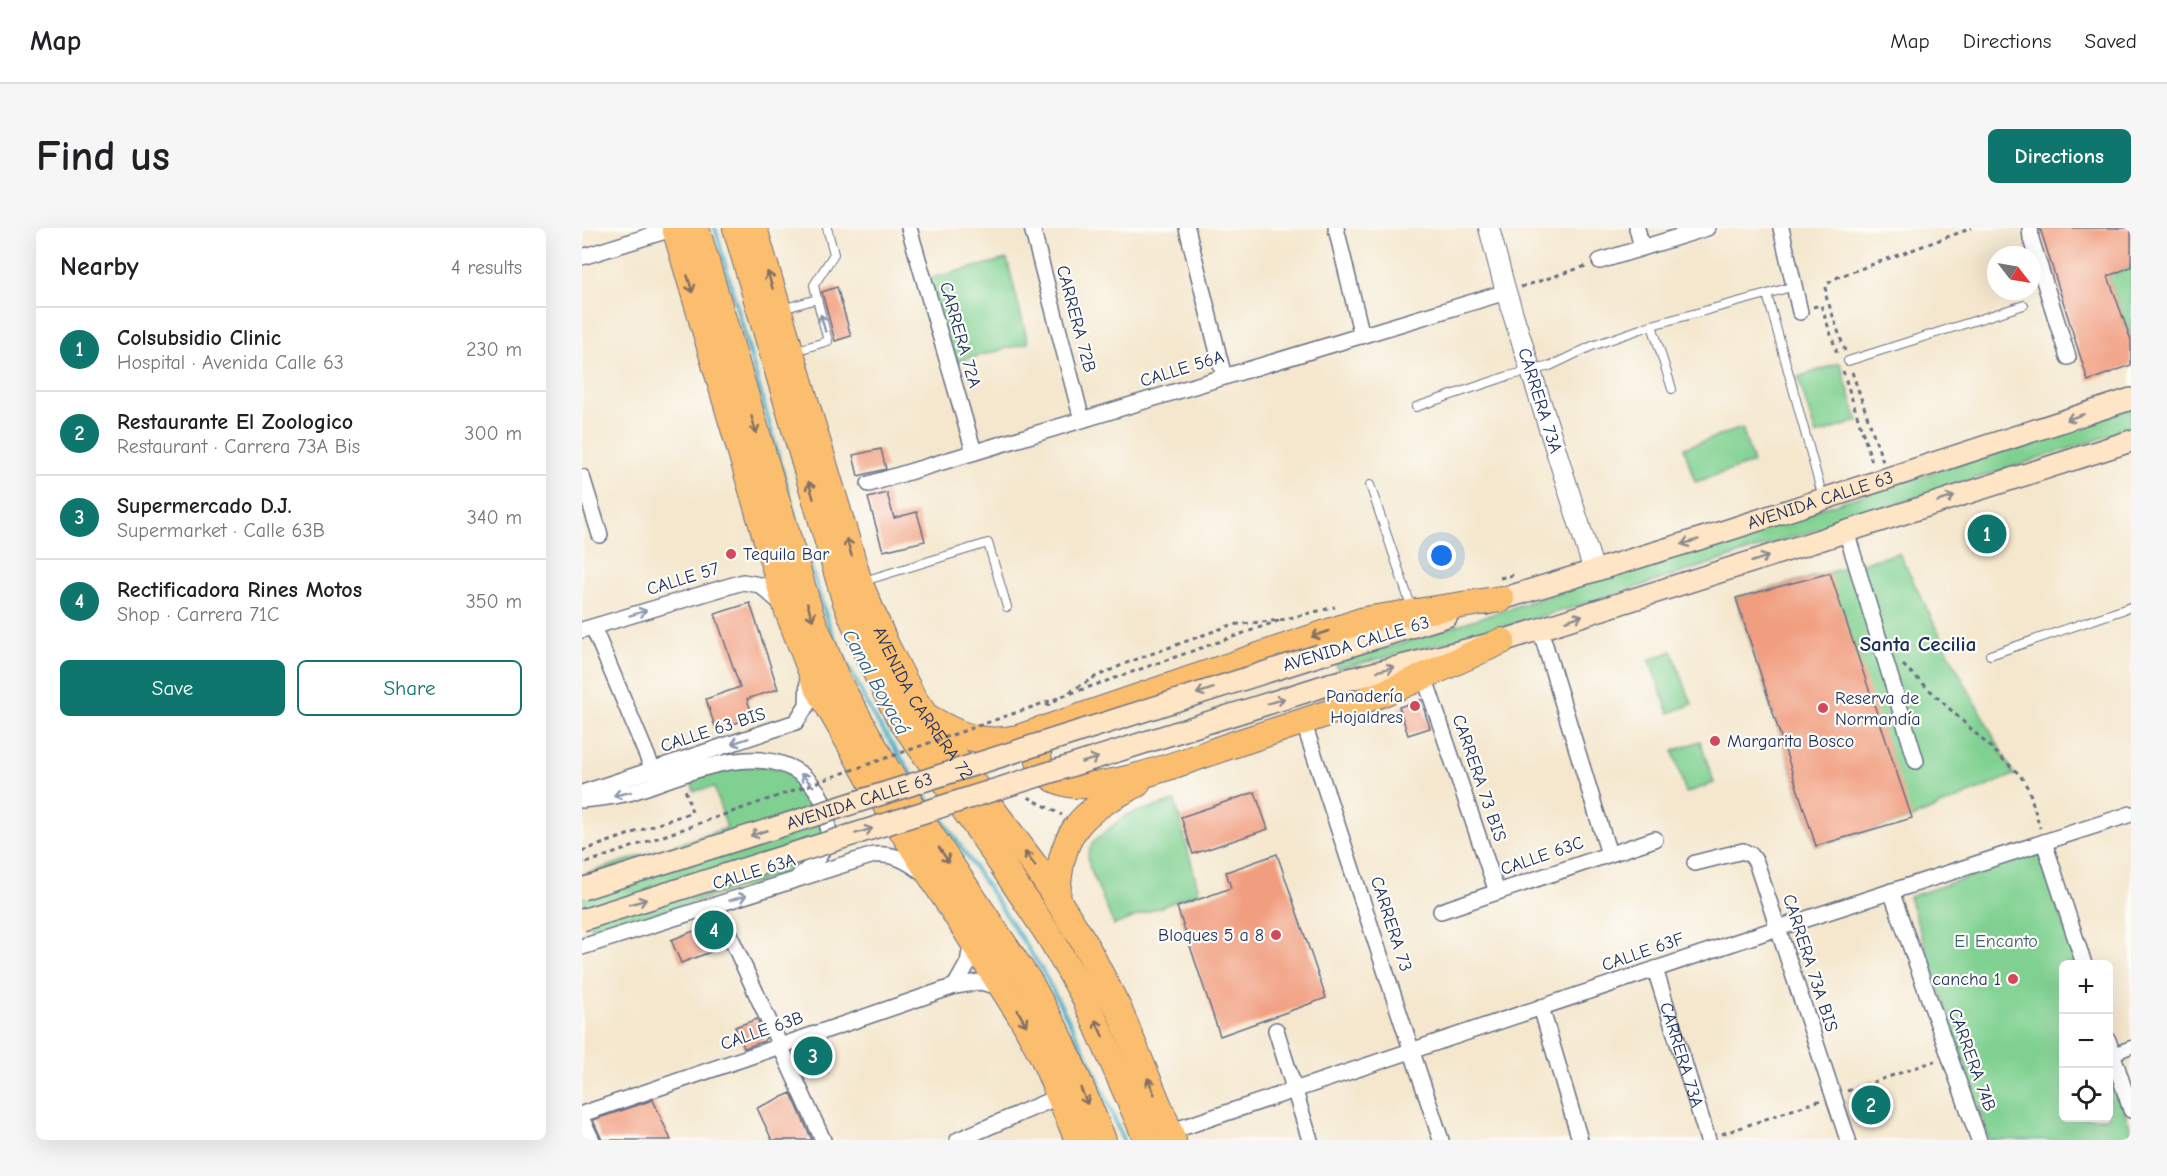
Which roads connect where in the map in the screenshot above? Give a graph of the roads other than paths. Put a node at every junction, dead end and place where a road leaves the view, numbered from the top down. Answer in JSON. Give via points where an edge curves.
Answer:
{"nodes":[{"id":1,"x":675,"y":228,"type":"edge"},
{"id":2,"x":696,"y":228,"type":"edge"},
{"id":3,"x":735,"y":228,"type":"edge"},
{"id":4,"x":754,"y":228,"type":"edge"},
{"id":5,"x":827,"y":228,"type":"edge"},
{"id":6,"x":909,"y":228,"type":"edge"},
{"id":7,"x":1032,"y":228,"type":"edge"},
{"id":8,"x":1187,"y":228,"type":"edge"},
{"id":9,"x":1336,"y":228,"type":"edge"},
{"id":10,"x":1489,"y":228,"type":"edge"},
{"id":11,"x":1637,"y":228,"type":"edge"},
{"id":12,"x":1707,"y":228,"type":"edge"},
{"id":13,"x":1781,"y":228,"type":"edge"},
{"id":14,"x":2030,"y":228,"type":"edge"},
{"id":15,"x":643,"y":233,"type":"edge"},
{"id":16,"x":1642,"y":248,"type":"junction"},
{"id":17,"x":582,"y":257,"type":"edge"},
{"id":18,"x":1600,"y":261,"type":"road end"},
{"id":19,"x":1794,"y":286,"type":"junction"},
{"id":20,"x":1513,"y":290,"type":"junction"},
{"id":21,"x":1767,"y":294,"type":"junction"},
{"id":22,"x":817,"y":299,"type":"junction"},
{"id":23,"x":2024,"y":305,"type":"dead end"},
{"id":24,"x":1800,"y":312,"type":"road end"},
{"id":25,"x":1652,"y":326,"type":"junction"},
{"id":26,"x":779,"y":327,"type":"junction"},
{"id":27,"x":1362,"y":336,"type":"junction"},
{"id":28,"x":733,"y":353,"type":"junction"},
{"id":29,"x":2068,"y":357,"type":"dead end"},
{"id":30,"x":1848,"y":361,"type":"road end"},
{"id":31,"x":1531,"y":372,"type":"junction"},
{"id":32,"x":1224,"y":377,"type":"junction"},
{"id":33,"x":801,"y":387,"type":"junction"},
{"id":34,"x":1672,"y":389,"type":"dead end"},
{"id":35,"x":2131,"y":399,"type":"edge"},
{"id":36,"x":727,"y":407,"type":"junction"},
{"id":37,"x":1416,"y":407,"type":"dead end"},
{"id":38,"x":788,"y":410,"type":"junction"},
{"id":39,"x":1082,"y":420,"type":"junction"},
{"id":40,"x":2131,"y":441,"type":"edge"},
{"id":41,"x":974,"y":452,"type":"junction"},
{"id":42,"x":582,"y":477,"type":"edge"},
{"id":43,"x":869,"y":484,"type":"dead end"},
{"id":44,"x":1370,"y":485,"type":"dead end"},
{"id":45,"x":1823,"y":499,"type":"junction"},
{"id":46,"x":1846,"y":531,"type":"junction"},
{"id":47,"x":600,"y":535,"type":"dead end"},
{"id":48,"x":1594,"y":571,"type":"junction"},
{"id":49,"x":859,"y":582,"type":"junction"},
{"id":50,"x":1501,"y":600,"type":"joint"},
{"id":51,"x":1007,"y":607,"type":"dead end"},
{"id":52,"x":2131,"y":607,"type":"edge"},
{"id":53,"x":787,"y":609,"type":"junction"},
{"id":54,"x":1415,"y":619,"type":"junction"},
{"id":55,"x":588,"y":628,"type":"edge"},
{"id":56,"x":1540,"y":629,"type":"junction"},
{"id":57,"x":1502,"y":641,"type":"junction"},
{"id":58,"x":1990,"y":655,"type":"dead end"},
{"id":59,"x":807,"y":663,"type":"junction"},
{"id":60,"x":1424,"y":676,"type":"junction"},
{"id":61,"x":826,"y":704,"type":"junction"},
{"id":62,"x":924,"y":715,"type":"junction"},
{"id":63,"x":1303,"y":721,"type":"junction"},
{"id":64,"x":862,"y":728,"type":"junction"},
{"id":65,"x":1042,"y":729,"type":"junction"},
{"id":66,"x":1916,"y":761,"type":"dead end"},
{"id":67,"x":1176,"y":764,"type":"junction"},
{"id":68,"x":862,"y":767,"type":"junction"},
{"id":69,"x":653,"y":770,"type":"junction"},
{"id":70,"x":582,"y":793,"type":"edge"},
{"id":71,"x":582,"y":800,"type":"edge"},
{"id":72,"x":2131,"y":814,"type":"edge"},
{"id":73,"x":1655,"y":838,"type":"dead end"},
{"id":74,"x":2044,"y":842,"type":"junction"},
{"id":75,"x":1609,"y":854,"type":"junction"},
{"id":76,"x":1695,"y":863,"type":"dead end"},
{"id":77,"x":934,"y":880,"type":"junction"},
{"id":78,"x":792,"y":881,"type":"junction"},
{"id":79,"x":582,"y":889,"type":"edge"},
{"id":80,"x":1891,"y":891,"type":"junction"},
{"id":81,"x":1497,"y":892,"type":"junction"},
{"id":82,"x":1057,"y":900,"type":"junction"},
{"id":83,"x":716,"y":905,"type":"junction"},
{"id":84,"x":1441,"y":911,"type":"dead end"},
{"id":85,"x":582,"y":920,"type":"edge"},
{"id":86,"x":1778,"y":928,"type":"junction"},
{"id":87,"x":972,"y":938,"type":"junction"},
{"id":88,"x":582,"y":947,"type":"edge"},
{"id":89,"x":2083,"y":960,"type":"edge"},
{"id":90,"x":1655,"y":969,"type":"junction"},
{"id":91,"x":955,"y":986,"type":"junction"},
{"id":92,"x":1005,"y":988,"type":"junction"},
{"id":93,"x":1542,"y":1007,"type":"junction"},
{"id":94,"x":1276,"y":1030,"type":"dead end"},
{"id":95,"x":781,"y":1046,"type":"junction"},
{"id":96,"x":2113,"y":1047,"type":"edge"},
{"id":97,"x":2131,"y":1047,"type":"edge"},
{"id":98,"x":1412,"y":1050,"type":"junction"},
{"id":99,"x":2113,"y":1053,"type":"edge"},
{"id":100,"x":1295,"y":1090,"type":"junction"},
{"id":101,"x":1060,"y":1096,"type":"junction"},
{"id":102,"x":2131,"y":1110,"type":"edge"},
{"id":103,"x":582,"y":1114,"type":"edge"},
{"id":104,"x":582,"y":1120,"type":"edge"},
{"id":105,"x":1163,"y":1137,"type":"edge"},
{"id":106,"x":591,"y":1140,"type":"edge"},
{"id":107,"x":823,"y":1140,"type":"edge"},
{"id":108,"x":958,"y":1140,"type":"edge"},
{"id":109,"x":1078,"y":1140,"type":"edge"},
{"id":110,"x":1103,"y":1140,"type":"edge"},
{"id":111,"x":1310,"y":1140,"type":"edge"},
{"id":112,"x":1441,"y":1140,"type":"edge"},
{"id":113,"x":1580,"y":1140,"type":"edge"},
{"id":114,"x":1708,"y":1140,"type":"edge"},
{"id":115,"x":1848,"y":1140,"type":"edge"},
{"id":116,"x":1979,"y":1140,"type":"edge"}],
"edges":[{"from":1,"to":15,"type":"street"},
{"from":1,"to":36,"type":"highway","one_way":true},
{"from":2,"to":28,"type":"highway"},
{"from":3,"to":26,"type":"highway","name":"AVENIDA CARRERA 72"},
{"from":26,"to":4,"type":"highway","name":"AVENIDA CARRERA 72","one_way":true},
{"from":5,"to":22,"type":"lane","via":[[834,254],[814,285]]},
{"from":6,"to":41,"type":"street","name":"CARRERA 72A"},
{"from":7,"to":39,"type":"street","name":"CARRERA 72B"},
{"from":8,"to":32,"type":"street"},
{"from":9,"to":27,"type":"street"},
{"from":10,"to":20,"type":"street","name":"CARRERA 73A"},
{"from":11,"to":16,"type":"street"},
{"from":12,"to":16,"type":"street"},
{"from":13,"to":19,"type":"street"},
{"from":14,"to":29,"type":"street"},
{"from":15,"to":17,"type":"street"},
{"from":16,"to":18,"type":"street"},
{"from":19,"to":21,"type":"lane"},
{"from":19,"to":24,"type":"street"},
{"from":20,"to":27,"type":"street","name":"CALLE 56A"},
{"from":20,"to":31,"type":"street","name":"CARRERA 73A"},
{"from":21,"to":25,"type":"lane"},
{"from":21,"to":45,"type":"lane"},
{"from":22,"to":26,"type":"lane"},
{"from":26,"to":22,"type":"lane","one_way":true,"via":[[828,341]]},
{"from":23,"to":30,"type":"lane"},
{"from":25,"to":31,"type":"lane"},
{"from":25,"to":34,"type":"lane"},
{"from":26,"to":33,"type":"highway","name":"AVENIDA CARRERA 72"},
{"from":26,"to":38,"type":"highway","name":"AVENIDA CARRERA 72"},
{"from":27,"to":32,"type":"street","name":"CALLE 56A"},
{"from":28,"to":36,"type":"highway"},
{"from":28,"to":64,"type":"highway","one_way":true,"via":[[811,616]]},
{"from":31,"to":37,"type":"lane"},
{"from":31,"to":48,"type":"street","name":"CARRERA 73A"},
{"from":32,"to":39,"type":"street","name":"CALLE 56A"},
{"from":33,"to":38,"type":"highway"},
{"from":49,"to":33,"type":"highway","name":"AVENIDA CARRERA 72","one_way":true},
{"from":35,"to":45,"type":"main road","name":"AVENIDA CALLE 63","one_way":true},
{"from":36,"to":53,"type":"highway"},
{"from":105,"to":38,"type":"highway","name":"AVENIDA CARRERA 72","one_way":true,"via":[[1050,937],[909,733],[879,680],[845,600]]},
{"from":39,"to":41,"type":"street","name":"CALLE 56A"},
{"from":46,"to":40,"type":"main road","name":"AVENIDA CALLE 63","one_way":true},
{"from":41,"to":43,"type":"street","name":"CALLE 56A"},
{"from":42,"to":47,"type":"street"},
{"from":44,"to":54,"type":"lane"},
{"from":45,"to":48,"type":"main road","name":"AVENIDA CALLE 63","one_way":true},
{"from":56,"to":46,"type":"main road","name":"AVENIDA CALLE 63","one_way":true},
{"from":46,"to":66,"type":"street"},
{"from":48,"to":50,"type":"main road","name":"AVENIDA CALLE 63"},
{"from":49,"to":51,"type":"lane","via":[[988,543]]},
{"from":49,"to":62,"type":"highway","name":"AVENIDA CARRERA 72","via":[[906,687]]},
{"from":50,"to":54,"type":"highway"},
{"from":52,"to":58,"type":"lane"},
{"from":55,"to":53,"type":"street","name":"CALLE 57","one_way":true,"via":[[743,582],[767,589]]},
{"from":53,"to":59,"type":"highway"},
{"from":54,"to":65,"type":"highway","one_way":true,"via":[[1364,620],[1343,626]]},
{"from":54,"to":79,"type":"main road","name":"AVENIDA CALLE 63","one_way":true,"bridge":true,"via":[[1320,655]]},
{"from":55,"to":69,"type":"street"},
{"from":56,"to":57,"type":"main road","name":"AVENIDA CALLE 63"},
{"from":56,"to":75,"type":"street"},
{"from":57,"to":60,"type":"highway"},
{"from":85,"to":57,"type":"main road","name":"AVENIDA CALLE 63","one_way":true,"bridge":true,"via":[[1330,684]]},
{"from":59,"to":61,"type":"highway"},
{"from":59,"to":69,"type":"street","name":"CALLE 63 BIS","one_way":true,"via":[[807,705],[796,722]]},
{"from":60,"to":63,"type":"highway"},
{"from":60,"to":81,"type":"street","name":"CARRERA 73 BIS"},
{"from":61,"to":64,"type":"highway"},
{"from":61,"to":68,"type":"highway"},
{"from":62,"to":65,"type":"highway","via":[[951,731],[984,741],[1007,740]]},
{"from":82,"to":62,"type":"highway","name":"AVENIDA CARRERA 72","one_way":true},
{"from":63,"to":67,"type":"highway"},
{"from":63,"to":98,"type":"street","name":"CARRERA 73"},
{"from":64,"to":68,"type":"highway"},
{"from":64,"to":110,"type":"highway","one_way":true,"via":[[1030,983],[1061,1040]]},
{"from":65,"to":67,"type":"highway","via":[[1036,756],[1040,767],[1069,784],[1114,781]]},
{"from":67,"to":82,"type":"highway","via":[[1108,799],[1078,823],[1063,852]]},
{"from":68,"to":77,"type":"highway"},
{"from":69,"to":70,"type":"street","name":"CALLE 63 BIS"},
{"from":78,"to":71,"type":"street","one_way":true,"via":[[822,851],[828,821],[812,784],[787,765],[756,759],[735,761],[618,795]]},
{"from":72,"to":74,"type":"street","name":"CALLE 63F"},
{"from":73,"to":75,"type":"street","name":"CALLE 63C"},
{"from":74,"to":80,"type":"street","name":"CALLE 63F"},
{"from":74,"to":89,"type":"street"},
{"from":75,"to":81,"type":"street","name":"CALLE 63C"},
{"from":76,"to":86,"type":"street","name":"CARRERA 73A BIS","via":[[1743,851],[1751,855]]},
{"from":77,"to":78,"type":"street","name":"CALLE 63A","via":[[903,859],[886,854]]},
{"from":77,"to":87,"type":"highway"},
{"from":83,"to":78,"type":"street","name":"CALLE 63A","one_way":true},
{"from":80,"to":86,"type":"street","name":"CALLE 63F"},
{"from":80,"to":116,"type":"street","name":"CARRERA 74B"},
{"from":81,"to":84,"type":"street","name":"CALLE 63C"},
{"from":105,"to":82,"type":"highway","name":"AVENIDA CARRERA 72","one_way":true,"via":[[1119,1010]]},
{"from":83,"to":88,"type":"street","name":"CALLE 63A"},
{"from":83,"to":95,"type":"street"},
{"from":86,"to":90,"type":"street","name":"CALLE 63F"},
{"from":86,"to":115,"type":"street","name":"CARRERA 73A BIS"},
{"from":87,"to":91,"type":"street","via":[[968,963]]},
{"from":87,"to":92,"type":"highway"},
{"from":90,"to":93,"type":"street","name":"CALLE 63F"},
{"from":90,"to":114,"type":"street","name":"CARRERA 73A"},
{"from":91,"to":92,"type":"street","name":"CALLE 63B","via":[[980,982]]},
{"from":91,"to":95,"type":"street","name":"CALLE 63B"},
{"from":92,"to":101,"type":"highway","one_way":true},
{"from":93,"to":98,"type":"street","name":"CALLE 63F"},
{"from":93,"to":113,"type":"street"},
{"from":94,"to":100,"type":"street"},
{"from":95,"to":103,"type":"street","name":"CALLE 63B"},
{"from":95,"to":107,"type":"street"},
{"from":96,"to":97,"type":"street"},
{"from":98,"to":100,"type":"street","name":"CALLE 63F"},
{"from":98,"to":112,"type":"street","name":"CARRERA 73"},
{"from":99,"to":102,"type":"street"},
{"from":100,"to":105,"type":"street","name":"CALLE 63F"},
{"from":100,"to":111,"type":"street"},
{"from":101,"to":108,"type":"street"},
{"from":101,"to":109,"type":"highway"},
{"from":104,"to":106,"type":"street"}]}
